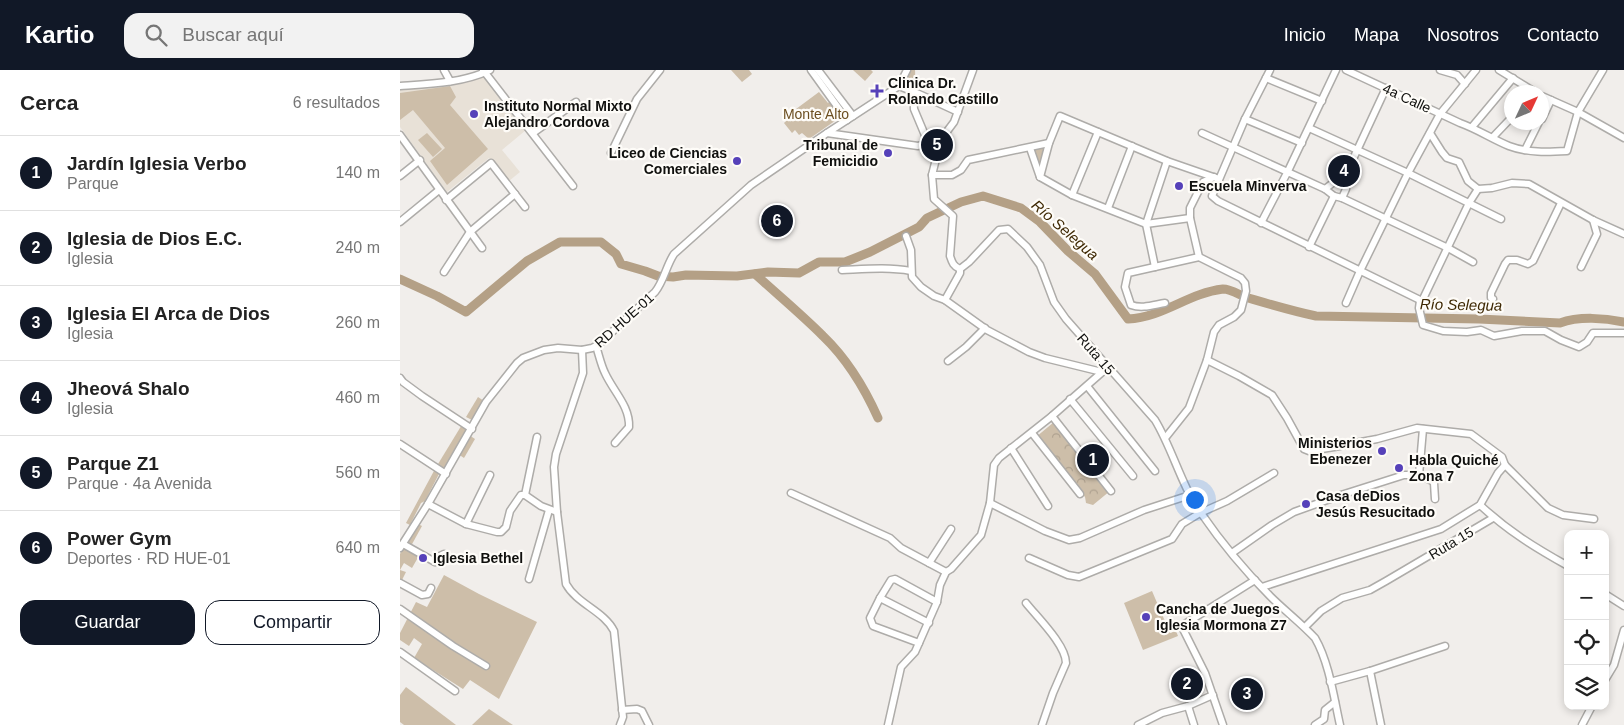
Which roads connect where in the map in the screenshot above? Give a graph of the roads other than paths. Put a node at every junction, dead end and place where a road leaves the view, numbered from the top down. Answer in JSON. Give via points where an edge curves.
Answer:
{"nodes":[{"id":1,"x":444,"y":70,"type":"edge"},
{"id":2,"x":660,"y":70,"type":"edge"},
{"id":3,"x":811,"y":70,"type":"edge"},
{"id":4,"x":818,"y":70,"type":"edge"},
{"id":5,"x":907,"y":70,"type":"edge"},
{"id":6,"x":973,"y":70,"type":"edge"},
{"id":7,"x":1270,"y":70,"type":"edge"},
{"id":8,"x":1336,"y":70,"type":"edge"},
{"id":9,"x":1346,"y":70,"type":"edge"},
{"id":10,"x":1440,"y":70,"type":"edge"},
{"id":11,"x":1476,"y":70,"type":"edge"},
{"id":12,"x":1499,"y":70,"type":"edge"},
{"id":13,"x":1593,"y":70,"type":"edge"},
{"id":14,"x":486,"y":71,"type":"edge"},
{"id":15,"x":1601,"y":73,"type":"edge"},
{"id":16,"x":1266,"y":78,"type":"junction"},
{"id":17,"x":1513,"y":78,"type":"junction"},
{"id":18,"x":450,"y":81,"type":"junction"},
{"id":19,"x":1465,"y":84,"type":"junction"},
{"id":20,"x":1523,"y":85,"type":"edge"},
{"id":21,"x":400,"y":86,"type":"edge"},
{"id":22,"x":899,"y":86,"type":"junction"},
{"id":23,"x":1386,"y":88,"type":"junction"},
{"id":24,"x":913,"y":92,"type":"junction"},
{"id":25,"x":1551,"y":100,"type":"joint"},
{"id":26,"x":1322,"y":101,"type":"junction"},
{"id":27,"x":576,"y":102,"type":"dead end"},
{"id":28,"x":1549,"y":104,"type":"edge"},
{"id":29,"x":958,"y":112,"type":"junction"},
{"id":30,"x":1578,"y":112,"type":"junction"},
{"id":31,"x":1440,"y":114,"type":"junction"},
{"id":32,"x":850,"y":118,"type":"junction"},
{"id":33,"x":1245,"y":119,"type":"junction"},
{"id":34,"x":1504,"y":126,"type":"edge"},
{"id":35,"x":1472,"y":127,"type":"junction"},
{"id":36,"x":1309,"y":128,"type":"junction"},
{"id":37,"x":1536,"y":130,"type":"edge"},
{"id":38,"x":1098,"y":132,"type":"junction"},
{"id":39,"x":1202,"y":132,"type":"dead end"},
{"id":40,"x":826,"y":133,"type":"junction"},
{"id":41,"x":1430,"y":133,"type":"junction"},
{"id":42,"x":532,"y":134,"type":"junction"},
{"id":43,"x":400,"y":135,"type":"edge"},
{"id":44,"x":942,"y":138,"type":"junction"},
{"id":45,"x":1493,"y":138,"type":"junction"},
{"id":46,"x":1624,"y":138,"type":"edge"},
{"id":47,"x":927,"y":140,"type":"junction"},
{"id":48,"x":1049,"y":143,"type":"junction"},
{"id":49,"x":1302,"y":143,"type":"junction"},
{"id":50,"x":1132,"y":146,"type":"junction"},
{"id":51,"x":1233,"y":147,"type":"junction"},
{"id":52,"x":1030,"y":148,"type":"junction"},
{"id":53,"x":1357,"y":150,"type":"junction"},
{"id":54,"x":1525,"y":150,"type":"junction"},
{"id":55,"x":611,"y":153,"type":"dead end"},
{"id":56,"x":936,"y":155,"type":"junction"},
{"id":57,"x":420,"y":160,"type":"junction"},
{"id":58,"x":1167,"y":161,"type":"junction"},
{"id":59,"x":1288,"y":171,"type":"junction"},
{"id":60,"x":1348,"y":172,"type":"junction"},
{"id":61,"x":1408,"y":173,"type":"junction"},
{"id":62,"x":932,"y":175,"type":"junction"},
{"id":63,"x":400,"y":176,"type":"edge"},
{"id":64,"x":1040,"y":177,"type":"junction"},
{"id":65,"x":1217,"y":178,"type":"junction"},
{"id":66,"x":573,"y":186,"type":"dead end"},
{"id":67,"x":1324,"y":189,"type":"junction"},
{"id":68,"x":1478,"y":189,"type":"junction"},
{"id":69,"x":439,"y":190,"type":"junction"},
{"id":70,"x":515,"y":194,"type":"junction"},
{"id":71,"x":1072,"y":195,"type":"junction"},
{"id":72,"x":1334,"y":196,"type":"junction"},
{"id":73,"x":1342,"y":198,"type":"junction"},
{"id":74,"x":446,"y":200,"type":"junction"},
{"id":75,"x":1469,"y":203,"type":"junction"},
{"id":76,"x":1562,"y":203,"type":"junction"},
{"id":77,"x":525,"y":207,"type":"dead end"},
{"id":78,"x":1108,"y":208,"type":"junction"},
{"id":79,"x":1190,"y":218,"type":"junction"},
{"id":80,"x":1386,"y":219,"type":"junction"},
{"id":81,"x":1501,"y":219,"type":"dead end"},
{"id":82,"x":1593,"y":220,"type":"junction"},
{"id":83,"x":400,"y":222,"type":"edge"},
{"id":84,"x":1261,"y":223,"type":"junction"},
{"id":85,"x":1146,"y":224,"type":"junction"},
{"id":86,"x":470,"y":232,"type":"junction"},
{"id":87,"x":1624,"y":234,"type":"edge"},
{"id":88,"x":906,"y":236,"type":"dead end"},
{"id":89,"x":1309,"y":247,"type":"junction"},
{"id":90,"x":482,"y":248,"type":"dead end"},
{"id":91,"x":1448,"y":248,"type":"junction"},
{"id":92,"x":1199,"y":257,"type":"junction"},
{"id":93,"x":1473,"y":262,"type":"dead end"},
{"id":94,"x":1581,"y":267,"type":"dead end"},
{"id":95,"x":1155,"y":268,"type":"junction"},
{"id":96,"x":960,"y":269,"type":"junction"},
{"id":97,"x":842,"y":270,"type":"dead end"},
{"id":98,"x":1360,"y":271,"type":"junction"},
{"id":99,"x":444,"y":272,"type":"dead end"},
{"id":100,"x":911,"y":272,"type":"junction"},
{"id":101,"x":1493,"y":299,"type":"dead end"},
{"id":102,"x":945,"y":300,"type":"junction"},
{"id":103,"x":1165,"y":303,"type":"dead end"},
{"id":104,"x":1346,"y":303,"type":"dead end"},
{"id":105,"x":1419,"y":304,"type":"junction"},
{"id":106,"x":984,"y":328,"type":"junction"},
{"id":107,"x":1624,"y":333,"type":"edge"},
{"id":108,"x":596,"y":346,"type":"junction"},
{"id":109,"x":582,"y":350,"type":"junction"},
{"id":110,"x":1207,"y":360,"type":"junction"},
{"id":111,"x":948,"y":361,"type":"dead end"},
{"id":112,"x":1105,"y":370,"type":"junction"},
{"id":113,"x":400,"y":378,"type":"edge"},
{"id":114,"x":1087,"y":386,"type":"junction"},
{"id":115,"x":1070,"y":399,"type":"junction"},
{"id":116,"x":1052,"y":416,"type":"junction"},
{"id":117,"x":472,"y":429,"type":"junction"},
{"id":118,"x":1423,"y":429,"type":"junction"},
{"id":119,"x":1032,"y":433,"type":"junction"},
{"id":120,"x":537,"y":437,"type":"dead end"},
{"id":121,"x":1166,"y":437,"type":"junction"},
{"id":122,"x":615,"y":443,"type":"dead end"},
{"id":123,"x":400,"y":444,"type":"edge"},
{"id":124,"x":1011,"y":448,"type":"junction"},
{"id":125,"x":1505,"y":465,"type":"junction"},
{"id":126,"x":1155,"y":471,"type":"dead end"},
{"id":127,"x":1274,"y":473,"type":"dead end"},
{"id":128,"x":446,"y":474,"type":"junction"},
{"id":129,"x":490,"y":475,"type":"dead end"},
{"id":130,"x":1419,"y":475,"type":"junction"},
{"id":131,"x":1133,"y":476,"type":"dead end"},
{"id":132,"x":1111,"y":492,"type":"dead end"},
{"id":133,"x":791,"y":493,"type":"dead end"},
{"id":134,"x":1080,"y":494,"type":"dead end"},
{"id":135,"x":525,"y":495,"type":"junction"},
{"id":136,"x":1190,"y":495,"type":"junction"},
{"id":137,"x":1435,"y":499,"type":"dead end"},
{"id":138,"x":990,"y":503,"type":"junction"},
{"id":139,"x":428,"y":504,"type":"junction"},
{"id":140,"x":1480,"y":505,"type":"junction"},
{"id":141,"x":1048,"y":506,"type":"dead end"},
{"id":142,"x":553,"y":511,"type":"junction"},
{"id":143,"x":1200,"y":513,"type":"junction"},
{"id":144,"x":1494,"y":518,"type":"junction"},
{"id":145,"x":1594,"y":519,"type":"dead end"},
{"id":146,"x":466,"y":524,"type":"junction"},
{"id":147,"x":951,"y":529,"type":"dead end"},
{"id":148,"x":402,"y":546,"type":"edge"},
{"id":149,"x":1232,"y":553,"type":"junction"},
{"id":150,"x":444,"y":554,"type":"dead end"},
{"id":151,"x":1029,"y":558,"type":"dead end"},
{"id":152,"x":929,"y":563,"type":"junction"},
{"id":153,"x":1564,"y":564,"type":"edge"},
{"id":154,"x":946,"y":572,"type":"junction"},
{"id":155,"x":529,"y":579,"type":"dead end"},
{"id":156,"x":1255,"y":580,"type":"junction"},
{"id":157,"x":400,"y":583,"type":"edge"},
{"id":158,"x":1262,"y":587,"type":"junction"},
{"id":159,"x":431,"y":588,"type":"dead end"},
{"id":160,"x":1609,"y":597,"type":"edge"},
{"id":161,"x":880,"y":598,"type":"junction"},
{"id":162,"x":937,"y":602,"type":"junction"},
{"id":163,"x":1026,"y":604,"type":"dead end"},
{"id":164,"x":1624,"y":606,"type":"edge"},
{"id":165,"x":400,"y":609,"type":"edge"},
{"id":166,"x":929,"y":623,"type":"junction"},
{"id":167,"x":1305,"y":627,"type":"junction"},
{"id":168,"x":1624,"y":630,"type":"edge"},
{"id":169,"x":919,"y":643,"type":"junction"},
{"id":170,"x":1445,"y":646,"type":"dead end"},
{"id":171,"x":400,"y":652,"type":"edge"},
{"id":172,"x":486,"y":666,"type":"dead end"},
{"id":173,"x":1370,"y":671,"type":"junction"},
{"id":174,"x":1609,"y":673,"type":"edge"},
{"id":175,"x":1330,"y":682,"type":"junction"},
{"id":176,"x":455,"y":691,"type":"dead end"},
{"id":177,"x":1214,"y":695,"type":"junction"},
{"id":178,"x":1335,"y":702,"type":"junction"},
{"id":179,"x":1188,"y":706,"type":"junction"},
{"id":180,"x":622,"y":710,"type":"junction"},
{"id":181,"x":1590,"y":710,"type":"edge"},
{"id":182,"x":1324,"y":722,"type":"edge"},
{"id":183,"x":620,"y":725,"type":"edge"},
{"id":184,"x":649,"y":725,"type":"edge"},
{"id":185,"x":888,"y":725,"type":"edge"},
{"id":186,"x":1043,"y":725,"type":"edge"},
{"id":187,"x":1138,"y":725,"type":"edge"},
{"id":188,"x":1194,"y":725,"type":"edge"},
{"id":189,"x":1224,"y":725,"type":"edge"},
{"id":190,"x":1315,"y":725,"type":"edge"},
{"id":191,"x":1340,"y":725,"type":"edge"},
{"id":192,"x":1381,"y":725,"type":"edge"},
{"id":193,"x":1582,"y":725,"type":"edge"}],
"edges":[{"from":1,"to":18,"type":"street"},
{"from":2,"to":55,"type":"street","via":[[637,99]]},
{"from":3,"to":32,"type":"street"},
{"from":4,"to":32,"type":"street"},
{"from":5,"to":22,"type":"street"},
{"from":6,"to":29,"type":"street"},
{"from":7,"to":16,"type":"street"},
{"from":8,"to":26,"type":"street"},
{"from":9,"to":23,"type":"street","name":"4a Calle"},
{"from":10,"to":19,"type":"street","via":[[1456,75]]},
{"from":11,"to":19,"type":"street"},
{"from":12,"to":17,"type":"street"},
{"from":13,"to":15,"type":"street"},
{"from":14,"to":18,"type":"street"},
{"from":14,"to":42,"type":"street"},
{"from":15,"to":30,"type":"street"},
{"from":16,"to":26,"type":"street"},
{"from":16,"to":33,"type":"street"},
{"from":17,"to":20,"type":"street"},
{"from":17,"to":35,"type":"street"},
{"from":18,"to":21,"type":"street"},
{"from":19,"to":31,"type":"street"},
{"from":22,"to":24,"type":"street"},
{"from":22,"to":32,"type":"street"},
{"from":23,"to":31,"type":"street","name":"4a Calle"},
{"from":23,"to":53,"type":"street"},
{"from":24,"to":29,"type":"street"},
{"from":24,"to":47,"type":"street","via":[[914,109]]},
{"from":25,"to":28,"type":"street"},
{"from":25,"to":30,"type":"street"},
{"from":26,"to":36,"type":"street"},
{"from":27,"to":42,"type":"street"},
{"from":29,"to":44,"type":"street"},
{"from":30,"to":46,"type":"street"},
{"from":30,"to":54,"type":"street","name":"4a Calle","via":[[1567,151]]},
{"from":31,"to":35,"type":"street","name":"4a Calle"},
{"from":31,"to":41,"type":"street"},
{"from":32,"to":40,"type":"street","name":"RD HUE-01"},
{"from":33,"to":49,"type":"street"},
{"from":33,"to":51,"type":"street"},
{"from":34,"to":45,"type":"street"},
{"from":35,"to":45,"type":"street","name":"4a Calle"},
{"from":36,"to":49,"type":"street"},
{"from":36,"to":53,"type":"street"},
{"from":37,"to":54,"type":"street"},
{"from":38,"to":48,"type":"street","via":[[1060,116]]},
{"from":38,"to":50,"type":"street"},
{"from":38,"to":71,"type":"street"},
{"from":39,"to":51,"type":"street"},
{"from":40,"to":47,"type":"street","via":[[918,146]]},
{"from":40,"to":108,"type":"street","name":"RD HUE-01","via":[[751,185],[695,234],[671,259],[655,292]]},
{"from":41,"to":61,"type":"street"},
{"from":41,"to":68,"type":"street","via":[[1442,152],[1459,162],[1468,181]]},
{"from":42,"to":66,"type":"street"},
{"from":43,"to":57,"type":"street"},
{"from":44,"to":47,"type":"street"},
{"from":44,"to":56,"type":"street"},
{"from":45,"to":54,"type":"street","name":"4a Calle"},
{"from":47,"to":56,"type":"street"},
{"from":48,"to":52,"type":"street"},
{"from":48,"to":64,"type":"street"},
{"from":49,"to":59,"type":"street"},
{"from":50,"to":58,"type":"street"},
{"from":50,"to":78,"type":"street"},
{"from":51,"to":59,"type":"street"},
{"from":51,"to":65,"type":"street"},
{"from":52,"to":62,"type":"street","via":[[968,160],[961,170],[952,175]]},
{"from":52,"to":64,"type":"street"},
{"from":53,"to":60,"type":"street"},
{"from":53,"to":61,"type":"street"},
{"from":56,"to":62,"type":"street"},
{"from":57,"to":63,"type":"street"},
{"from":57,"to":69,"type":"street"},
{"from":58,"to":65,"type":"street"},
{"from":58,"to":85,"type":"street"},
{"from":59,"to":67,"type":"street"},
{"from":59,"to":84,"type":"street"},
{"from":60,"to":67,"type":"street"},
{"from":60,"to":73,"type":"street"},
{"from":61,"to":75,"type":"street"},
{"from":61,"to":80,"type":"street"},
{"from":62,"to":96,"type":"street","via":[[934,199],[952,216],[950,256],[955,267]]},
{"from":64,"to":71,"type":"street"},
{"from":65,"to":79,"type":"street","via":[[1203,182],[1190,208]]},
{"from":65,"to":84,"type":"street","via":[[1212,194],[1214,200]]},
{"from":67,"to":72,"type":"street"},
{"from":68,"to":75,"type":"street"},
{"from":68,"to":76,"type":"street","via":[[1512,183],[1529,184]]},
{"from":69,"to":74,"type":"street"},
{"from":69,"to":83,"type":"street"},
{"from":70,"to":74,"type":"street","via":[[491,163]]},
{"from":70,"to":77,"type":"street"},
{"from":70,"to":86,"type":"street"},
{"from":71,"to":78,"type":"street"},
{"from":72,"to":73,"type":"street"},
{"from":72,"to":89,"type":"street"},
{"from":73,"to":80,"type":"street"},
{"from":74,"to":86,"type":"street"},
{"from":75,"to":81,"type":"street"},
{"from":75,"to":91,"type":"street"},
{"from":76,"to":82,"type":"street"},
{"from":76,"to":101,"type":"street","via":[[1534,261],[1528,264],[1508,260],[1491,293]]},
{"from":78,"to":85,"type":"street"},
{"from":79,"to":85,"type":"street"},
{"from":79,"to":92,"type":"street"},
{"from":80,"to":91,"type":"street"},
{"from":80,"to":98,"type":"street"},
{"from":82,"to":87,"type":"street"},
{"from":82,"to":94,"type":"street","via":[[1597,234]]},
{"from":84,"to":89,"type":"street"},
{"from":85,"to":95,"type":"street"},
{"from":86,"to":90,"type":"street"},
{"from":86,"to":99,"type":"street"},
{"from":88,"to":100,"type":"street","via":[[911,250]]},
{"from":89,"to":98,"type":"street"},
{"from":91,"to":93,"type":"street"},
{"from":91,"to":105,"type":"street"},
{"from":92,"to":95,"type":"street"},
{"from":92,"to":110,"type":"street","via":[[1242,278],[1246,290],[1241,310],[1214,332]]},
{"from":95,"to":103,"type":"street","via":[[1128,273],[1125,287],[1131,305],[1144,307]]},
{"from":96,"to":102,"type":"street"},
{"from":96,"to":112,"type":"street","name":"Ruta 15","via":[[999,230],[1008,229],[1028,247],[1040,265],[1054,302]]},
{"from":97,"to":100,"type":"street","via":[[894,268]]},
{"from":98,"to":104,"type":"street"},
{"from":98,"to":105,"type":"street"},
{"from":100,"to":102,"type":"street","via":[[920,287]]},
{"from":102,"to":106,"type":"street"},
{"from":105,"to":107,"type":"street","via":[[1422,325],[1443,332],[1481,330],[1494,336],[1545,331],[1579,347],[1593,332]]},
{"from":106,"to":111,"type":"street"},
{"from":106,"to":112,"type":"street","via":[[1045,358]]},
{"from":108,"to":109,"type":"street","name":"RD HUE-01"},
{"from":108,"to":122,"type":"street","via":[[605,373],[629,419],[629,427]]},
{"from":109,"to":117,"type":"street","name":"RD HUE-01","via":[[558,348],[523,358],[486,402]]},
{"from":109,"to":142,"type":"street","via":[[583,373],[556,454]]},
{"from":110,"to":118,"type":"street","via":[[1272,395],[1304,449],[1309,451]]},
{"from":110,"to":121,"type":"street","via":[[1189,408]]},
{"from":112,"to":114,"type":"street"},
{"from":112,"to":121,"type":"street","name":"Ruta 15","via":[[1155,420]]},
{"from":113,"to":117,"type":"street"},
{"from":114,"to":115,"type":"street"},
{"from":114,"to":126,"type":"street"},
{"from":115,"to":116,"type":"street"},
{"from":115,"to":131,"type":"street"},
{"from":116,"to":119,"type":"street"},
{"from":116,"to":132,"type":"street"},
{"from":117,"to":128,"type":"street","name":"RD HUE-01"},
{"from":118,"to":125,"type":"street","via":[[1471,434],[1502,457]]},
{"from":118,"to":130,"type":"street"},
{"from":119,"to":124,"type":"street"},
{"from":119,"to":134,"type":"street"},
{"from":120,"to":135,"type":"street"},
{"from":121,"to":136,"type":"street","name":"Ruta 15"},
{"from":123,"to":128,"type":"street"},
{"from":124,"to":138,"type":"street","via":[[994,465]]},
{"from":124,"to":141,"type":"street"},
{"from":125,"to":140,"type":"street"},
{"from":125,"to":145,"type":"street","via":[[1548,508],[1563,516]]},
{"from":127,"to":143,"type":"street"},
{"from":128,"to":139,"type":"street","name":"RD HUE-01"},
{"from":129,"to":146,"type":"street"},
{"from":130,"to":137,"type":"street","via":[[1434,483]]},
{"from":130,"to":149,"type":"street","via":[[1387,480],[1294,512]]},
{"from":133,"to":152,"type":"street","via":[[890,538]]},
{"from":135,"to":142,"type":"street"},
{"from":135,"to":146,"type":"street","via":[[518,498],[502,532]]},
{"from":136,"to":138,"type":"street","via":[[1069,540]]},
{"from":136,"to":143,"type":"street","name":"Ruta 15"},
{"from":138,"to":154,"type":"street","via":[[981,535]]},
{"from":139,"to":146,"type":"street"},
{"from":139,"to":148,"type":"street","name":"RD HUE-01"},
{"from":140,"to":144,"type":"street"},
{"from":140,"to":158,"type":"street","via":[[1441,529]]},
{"from":142,"to":155,"type":"street"},
{"from":142,"to":180,"type":"street","via":[[566,584],[614,631]]},
{"from":143,"to":149,"type":"street","name":"Ruta 15"},
{"from":143,"to":151,"type":"street","via":[[1182,524],[1172,538],[1079,576],[1068,575]]},
{"from":144,"to":153,"type":"street","via":[[1529,545]]},
{"from":144,"to":167,"type":"street","name":"Ruta 15","via":[[1370,590],[1342,598],[1321,611]]},
{"from":147,"to":152,"type":"street"},
{"from":148,"to":150,"type":"street","via":[[435,562]]},
{"from":149,"to":156,"type":"street","name":"Ruta 15"},
{"from":152,"to":154,"type":"street"},
{"from":154,"to":162,"type":"street"},
{"from":156,"to":158,"type":"street","name":"Ruta 15"},
{"from":156,"to":177,"type":"street","via":[[1182,627]]},
{"from":157,"to":159,"type":"street","via":[[422,595],[428,594]]},
{"from":158,"to":167,"type":"street","name":"Ruta 15"},
{"from":160,"to":164,"type":"street"},
{"from":161,"to":162,"type":"street","via":[[891,580],[896,579]]},
{"from":161,"to":166,"type":"street"},
{"from":161,"to":169,"type":"street","via":[[870,618],[872,626]]},
{"from":162,"to":166,"type":"street"},
{"from":163,"to":186,"type":"street","via":[[1057,641],[1066,659]]},
{"from":165,"to":172,"type":"street"},
{"from":166,"to":169,"type":"street"},
{"from":167,"to":175,"type":"street","name":"Ruta 15","via":[[1319,645]]},
{"from":168,"to":174,"type":"street"},
{"from":169,"to":185,"type":"street","via":[[901,667]]},
{"from":170,"to":173,"type":"street"},
{"from":171,"to":176,"type":"street"},
{"from":173,"to":175,"type":"street"},
{"from":173,"to":192,"type":"street"},
{"from":175,"to":178,"type":"street","name":"Ruta 15"},
{"from":177,"to":179,"type":"street"},
{"from":177,"to":189,"type":"street"},
{"from":178,"to":182,"type":"street","via":[[1325,710]]},
{"from":178,"to":191,"type":"street","name":"Ruta 15"},
{"from":179,"to":187,"type":"street","via":[[1162,713]]},
{"from":179,"to":188,"type":"street"},
{"from":180,"to":183,"type":"street"},
{"from":180,"to":184,"type":"street","via":[[642,710]]},
{"from":181,"to":193,"type":"street"},
{"from":182,"to":190,"type":"street"}]}
